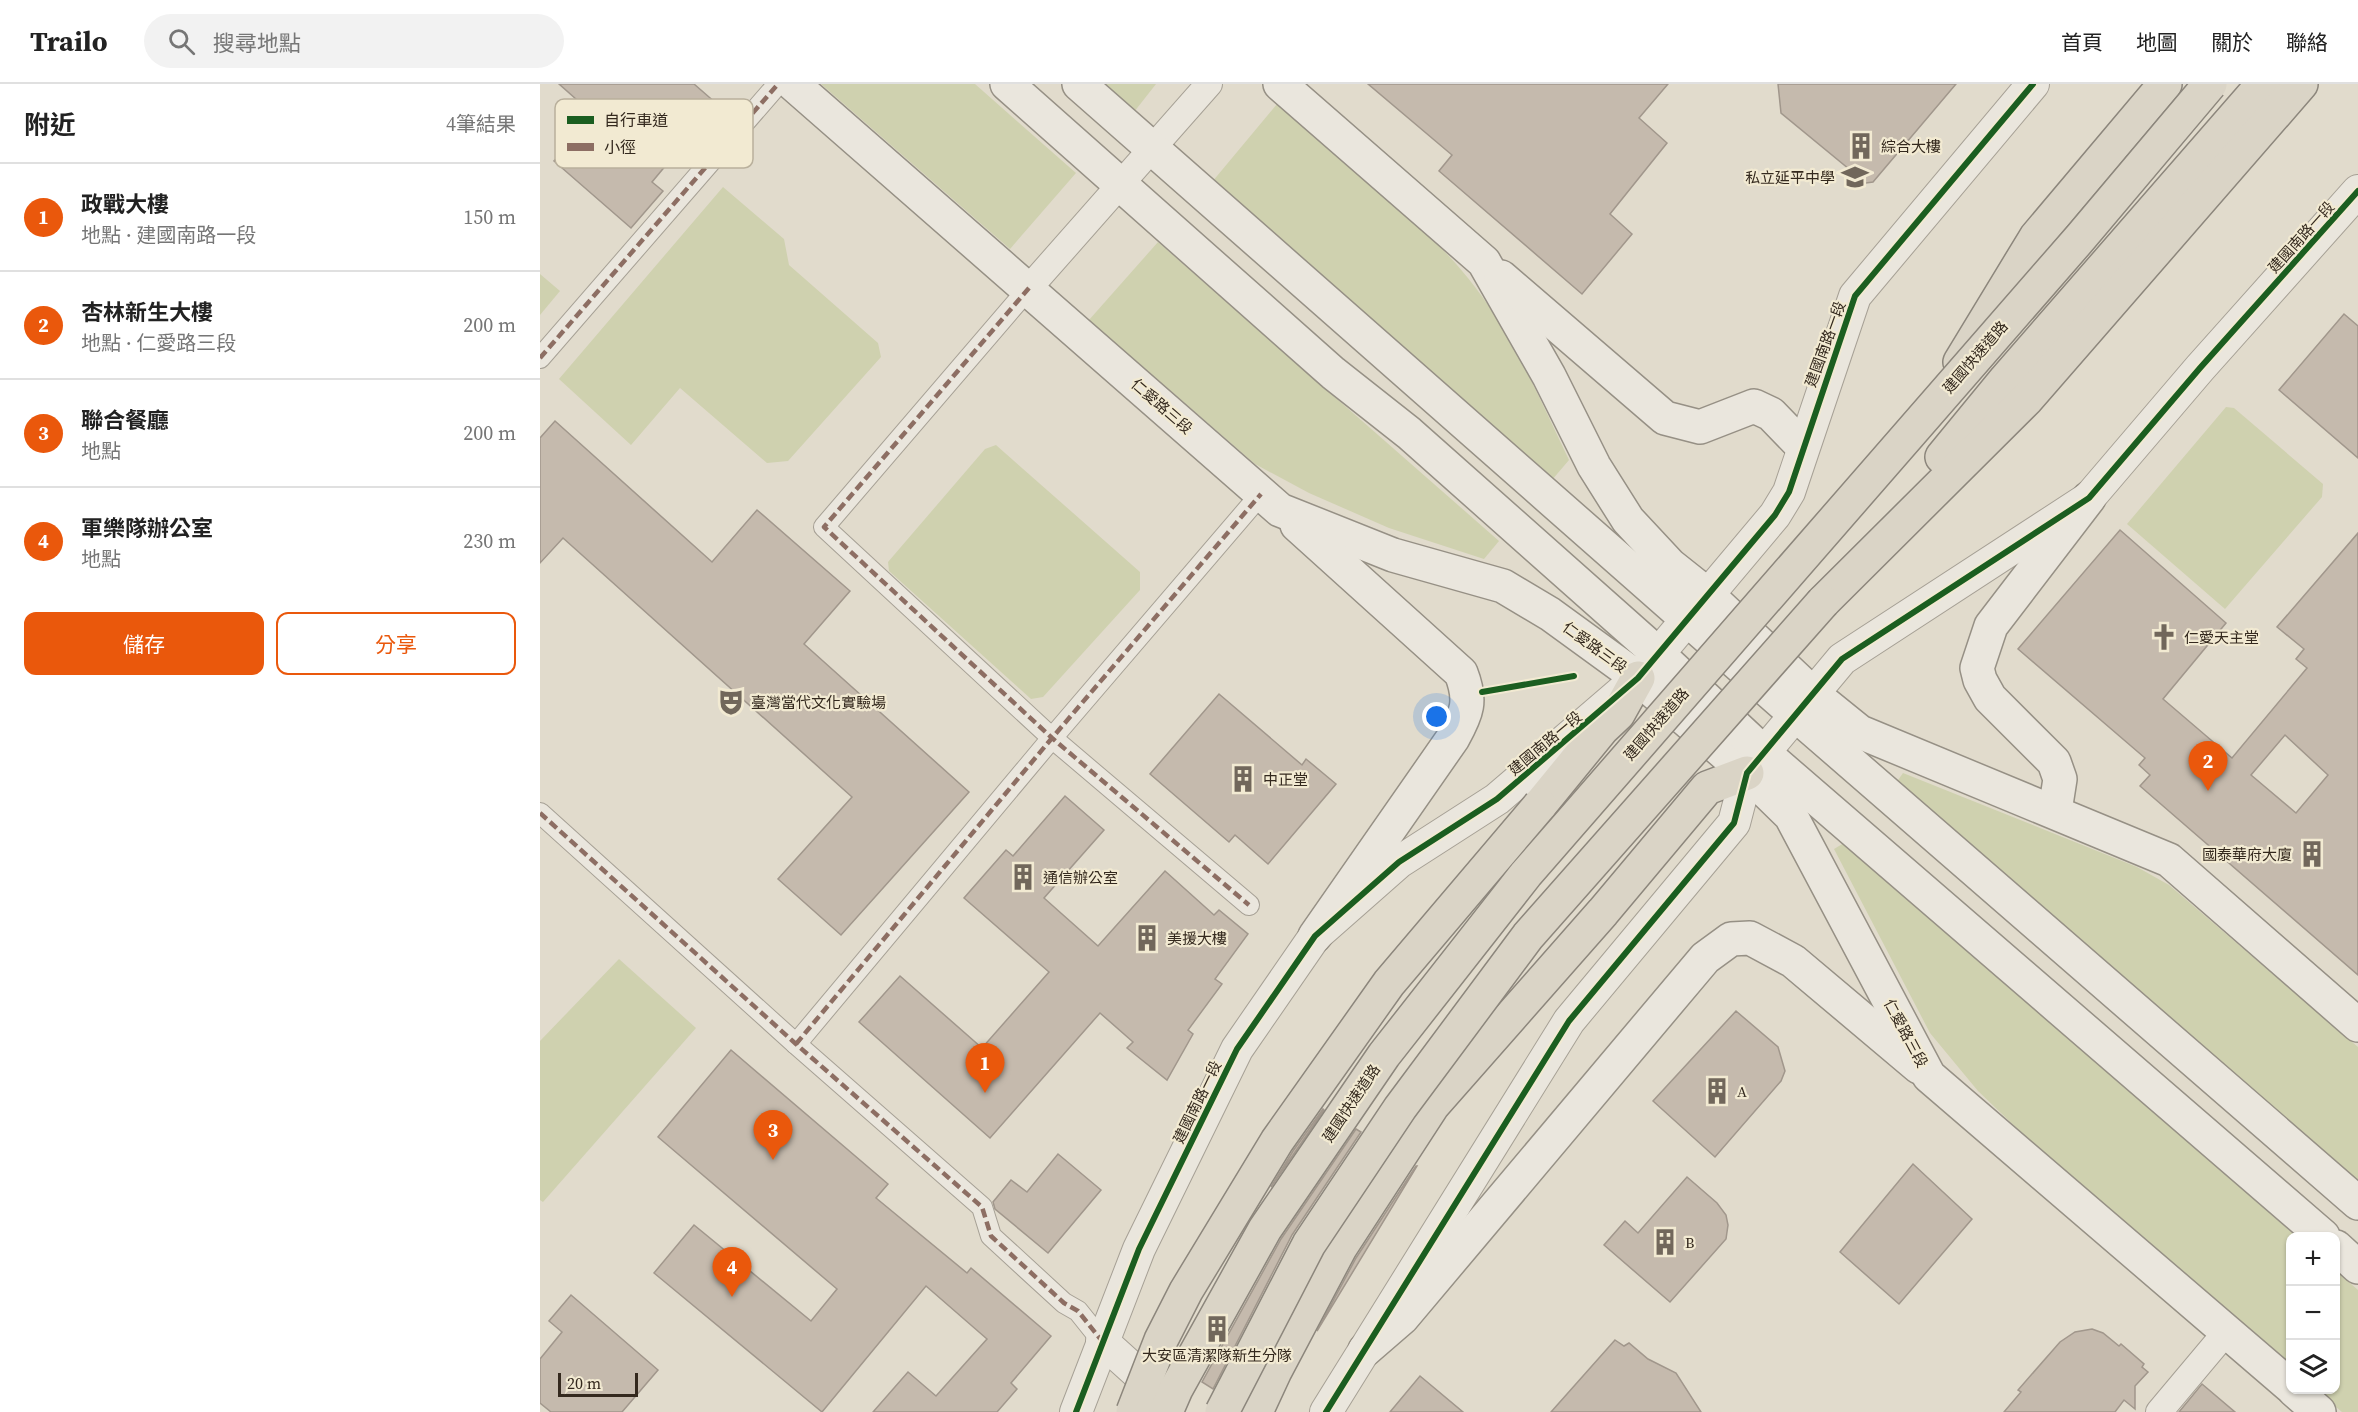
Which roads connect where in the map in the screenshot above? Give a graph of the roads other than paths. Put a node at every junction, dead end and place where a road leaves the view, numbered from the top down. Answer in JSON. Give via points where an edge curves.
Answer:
{"nodes":[{"id":1,"x":778,"y":84,"type":"edge"},
{"id":2,"x":793,"y":84,"type":"edge"},
{"id":3,"x":1007,"y":84,"type":"edge"},
{"id":4,"x":1079,"y":84,"type":"edge"},
{"id":5,"x":1209,"y":84,"type":"edge"},
{"id":6,"x":1280,"y":84,"type":"edge"},
{"id":7,"x":2033,"y":84,"type":"edge"},
{"id":8,"x":2165,"y":84,"type":"edge"},
{"id":9,"x":2210,"y":84,"type":"edge"},
{"id":10,"x":2263,"y":84,"type":"edge"},
{"id":11,"x":2301,"y":84,"type":"edge"},
{"id":12,"x":753,"y":113,"type":"edge"},
{"id":13,"x":1154,"y":149,"type":"junction"},
{"id":14,"x":705,"y":168,"type":"edge"},
{"id":15,"x":1122,"y":184,"type":"junction"},
{"id":16,"x":2358,"y":191,"type":"edge"},
{"id":17,"x":1484,"y":262,"type":"junction"},
{"id":18,"x":1029,"y":288,"type":"junction"},
{"id":19,"x":540,"y":358,"type":"edge"},
{"id":20,"x":1938,"y":399,"type":"junction"},
{"id":21,"x":1802,"y":446,"type":"junction"},
{"id":22,"x":2089,"y":498,"type":"junction"},
{"id":23,"x":1270,"y":502,"type":"junction"},
{"id":24,"x":1823,"y":602,"type":"junction"},
{"id":25,"x":1698,"y":608,"type":"junction"},
{"id":26,"x":1658,"y":654,"type":"junction"},
{"id":27,"x":1638,"y":678,"type":"junction"},
{"id":28,"x":1805,"y":704,"type":"junction"},
{"id":29,"x":1052,"y":738,"type":"junction"},
{"id":30,"x":1755,"y":763,"type":"junction"},
{"id":31,"x":2055,"y":811,"type":"junction"},
{"id":32,"x":540,"y":813,"type":"edge"},
{"id":33,"x":1249,"y":905,"type":"dead end"},
{"id":34,"x":1315,"y":936,"type":"junction"},
{"id":35,"x":2358,"y":1025,"type":"edge"},
{"id":36,"x":796,"y":1044,"type":"junction"},
{"id":37,"x":1929,"y":1076,"type":"junction"},
{"id":38,"x":2358,"y":1203,"type":"edge"},
{"id":39,"x":2318,"y":1232,"type":"edge"},
{"id":40,"x":2340,"y":1251,"type":"edge"},
{"id":41,"x":2358,"y":1267,"type":"edge"},
{"id":42,"x":2227,"y":1331,"type":"junction"},
{"id":43,"x":1102,"y":1341,"type":"junction"},
{"id":44,"x":1365,"y":1350,"type":"junction"},
{"id":45,"x":2286,"y":1383,"type":"edge"},
{"id":46,"x":2299,"y":1394,"type":"edge"},
{"id":47,"x":1076,"y":1412,"type":"edge"},
{"id":48,"x":1133,"y":1412,"type":"edge"},
{"id":49,"x":1166,"y":1412,"type":"edge"},
{"id":50,"x":1181,"y":1412,"type":"edge"},
{"id":51,"x":1222,"y":1412,"type":"edge"},
{"id":52,"x":1256,"y":1412,"type":"edge"},
{"id":53,"x":1326,"y":1412,"type":"edge"},
{"id":54,"x":2159,"y":1412,"type":"edge"},
{"id":55,"x":2319,"y":1412,"type":"edge"}],
"edges":[{"from":1,"to":12,"type":"street"},
{"from":2,"to":18,"type":"main road","name":"仁愛路三段"},
{"from":3,"to":15,"type":"main road","name":"仁愛路三段"},
{"from":4,"to":13,"type":"main road"},
{"from":5,"to":13,"type":"street"},
{"from":6,"to":17,"type":"main road"},
{"from":7,"to":21,"type":"street","name":"建國南路一段","via":[[1855,296]]},
{"from":8,"to":20,"type":"highway","bridge":true,"via":[[2036,237]]},
{"from":9,"to":20,"type":"highway","name":"建國快速道路","bridge":true},
{"from":10,"to":24,"type":"highway","via":[[2006,379]]},
{"from":11,"to":24,"type":"highway","via":[[2027,399]]},
{"from":13,"to":15,"type":"street"},
{"from":13,"to":25,"type":"main road"},
{"from":14,"to":19,"type":"street"},
{"from":15,"to":18,"type":"street"},
{"from":15,"to":26,"type":"main road","name":"仁愛路三段"},
{"from":16,"to":22,"type":"street","name":"建國南路一段"},
{"from":17,"to":21,"type":"main road","via":[[1665,418],[1700,427],[1754,406],[1771,414]]},
{"from":17,"to":25,"type":"main road","via":[[1549,376],[1594,466],[1628,520],[1670,565]]},
{"from":18,"to":23,"type":"main road","name":"仁愛路三段"},
{"from":18,"to":29,"type":"street","via":[[824,527]]},
{"from":20,"to":49,"type":"highway","name":"建國快速道路","bridge":true,"via":[[1526,874],[1384,1055],[1265,1229]]},
{"from":21,"to":25,"type":"street","name":"建國南路一段","via":[[1789,492],[1775,515]]},
{"from":22,"to":28,"type":"street","name":"建國南路一段","via":[[1842,659]]},
{"from":22,"to":31,"type":"main road","via":[[1990,626],[1977,668],[1990,698],[2054,762],[2060,779]]},
{"from":23,"to":27,"type":"main road","name":"仁愛路三段","via":[[1393,555],[1503,586],[1550,614]]},
{"from":23,"to":29,"type":"street"},
{"from":23,"to":34,"type":"main road","via":[[1461,673],[1469,694],[1464,718],[1453,738]]},
{"from":24,"to":51,"type":"highway","bridge":true,"via":[[1514,955],[1400,1108],[1309,1244]]},
{"from":25,"to":26,"type":"street","name":"建國南路一段"},
{"from":25,"to":28,"type":"main road"},
{"from":26,"to":27,"type":"street","name":"建國南路一段"},
{"from":26,"to":30,"type":"main road","name":"仁愛路三段"},
{"from":27,"to":30,"type":"main road","name":"仁愛路三段"},
{"from":27,"to":34,"type":"street","name":"建國南路一段","via":[[1497,799],[1399,862]]},
{"from":27,"to":48,"type":"highway","bridge":true,"via":[[1618,714],[1389,983],[1277,1141],[1186,1291],[1161,1340]]},
{"from":28,"to":30,"type":"street","name":"建國南路一段"},
{"from":28,"to":31,"type":"main road","via":[[1860,732]]},
{"from":28,"to":38,"type":"main road"},
{"from":29,"to":33,"type":"street"},
{"from":29,"to":36,"type":"street"},
{"from":30,"to":37,"type":"main road","name":"仁愛路三段","via":[[1791,816]]},
{"from":30,"to":39,"type":"main road","name":"仁愛路三段"},
{"from":30,"to":44,"type":"street","name":"建國南路一段","via":[[1734,823],[1569,1021]]},
{"from":30,"to":52,"type":"highway","via":[[1707,788],[1433,1105],[1340,1248]]},
{"from":31,"to":35,"type":"main road","via":[[2169,860]]},
{"from":32,"to":36,"type":"street"},
{"from":34,"to":43,"type":"street","name":"建國南路一段","via":[[1237,1049],[1139,1249]]},
{"from":36,"to":43,"type":"street","via":[[982,1207],[991,1236],[1064,1303],[1078,1311]]},
{"from":37,"to":42,"type":"main road","name":"仁愛路三段"},
{"from":37,"to":44,"type":"main road","via":[[1793,960],[1749,938],[1731,939],[1705,958],[1402,1318]]},
{"from":40,"to":41,"type":"main road"},
{"from":42,"to":45,"type":"main road","name":"仁愛路三段"},
{"from":42,"to":54,"type":"street"},
{"from":43,"to":47,"type":"street","name":"建國南路一段"},
{"from":43,"to":50,"type":"street"},
{"from":44,"to":53,"type":"street","name":"建國南路一段"},
{"from":46,"to":55,"type":"main road"}]}
